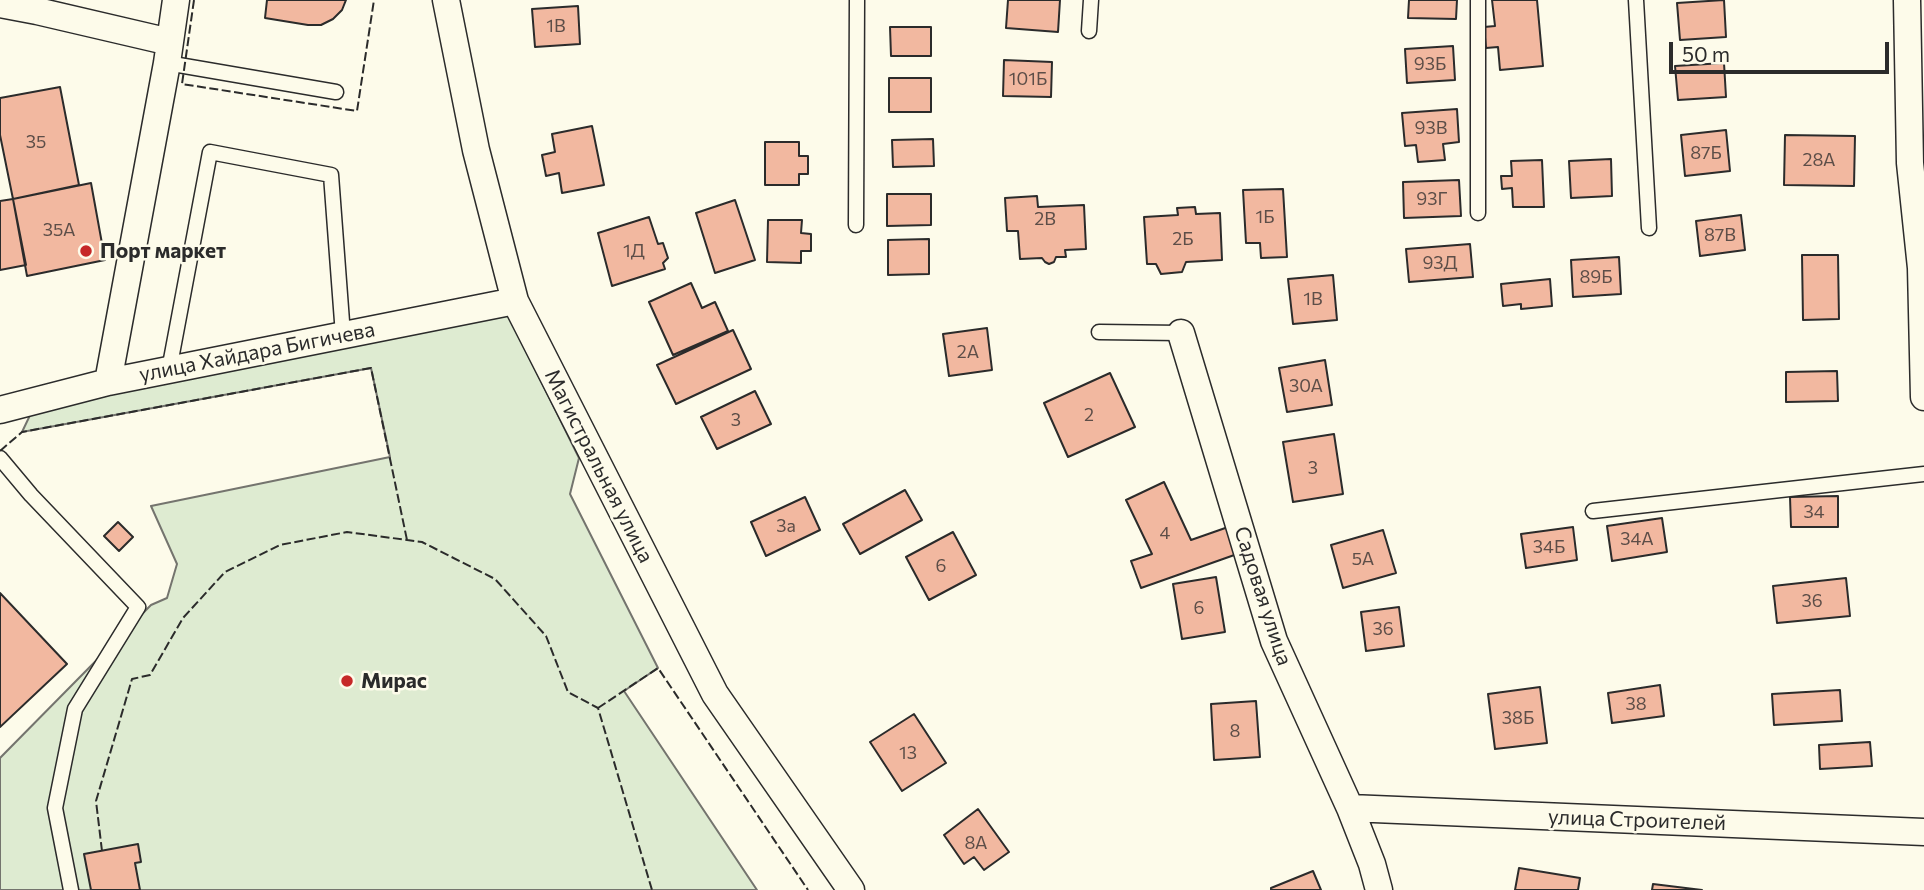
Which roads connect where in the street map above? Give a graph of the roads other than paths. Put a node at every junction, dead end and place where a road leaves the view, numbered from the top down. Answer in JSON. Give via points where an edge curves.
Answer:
{"nodes":[{"id":1,"x":176,"y":0,"type":"edge"},
{"id":2,"x":446,"y":0,"type":"edge"},
{"id":3,"x":857,"y":0,"type":"edge"},
{"id":4,"x":1091,"y":0,"type":"edge"},
{"id":5,"x":1478,"y":0,"type":"edge"},
{"id":6,"x":1636,"y":0,"type":"edge"},
{"id":7,"x":1907,"y":0,"type":"edge"},
{"id":8,"x":0,"y":4,"type":"edge"},
{"id":9,"x":38,"y":5,"type":"edge"},
{"id":10,"x":1088,"y":31,"type":"dead end"},
{"id":11,"x":168,"y":53,"type":"junction"},
{"id":12,"x":336,"y":92,"type":"dead end"},
{"id":13,"x":1478,"y":213,"type":"dead end"},
{"id":14,"x":856,"y":225,"type":"dead end"},
{"id":15,"x":1649,"y":228,"type":"dead end"},
{"id":16,"x":1922,"y":267,"type":"edge"},
{"id":17,"x":515,"y":301,"type":"junction"},
{"id":18,"x":1099,"y":331,"type":"dead end"},
{"id":19,"x":1181,"y":333,"type":"joint"},
{"id":20,"x":343,"y":335,"type":"junction"},
{"id":21,"x":169,"y":370,"type":"junction"},
{"id":22,"x":108,"y":382,"type":"junction"},
{"id":23,"x":1924,"y":397,"type":"edge"},
{"id":24,"x":0,"y":410,"type":"edge"},
{"id":25,"x":0,"y":458,"type":"edge"},
{"id":26,"x":1924,"y":474,"type":"edge"},
{"id":27,"x":1593,"y":511,"type":"dead end"},
{"id":28,"x":1350,"y":808,"type":"junction"},
{"id":29,"x":1924,"y":832,"type":"edge"},
{"id":30,"x":71,"y":890,"type":"edge"},
{"id":31,"x":851,"y":890,"type":"edge"},
{"id":32,"x":1379,"y":890,"type":"edge"}],
"edges":[{"from":1,"to":11,"type":"street"},
{"from":2,"to":17,"type":"street","name":"Магистральная улица","via":[[475,150]]},
{"from":3,"to":14,"type":"lane"},
{"from":4,"to":10,"type":"lane"},
{"from":5,"to":13,"type":"lane"},
{"from":6,"to":15,"type":"lane"},
{"from":7,"to":16,"type":"street","via":[[1910,163]]},
{"from":8,"to":9,"type":"street"},
{"from":9,"to":11,"type":"street"},
{"from":11,"to":12,"type":"lane"},
{"from":11,"to":22,"type":"street"},
{"from":16,"to":23,"type":"street"},
{"from":17,"to":20,"type":"street","name":"улица Хайдара Бигичева"},
{"from":17,"to":31,"type":"street","name":"Магистральная улица","via":[[715,694]]},
{"from":18,"to":19,"type":"lane"},
{"from":19,"to":28,"type":"street","name":"Садовая улица","via":[[1274,641]]},
{"from":20,"to":21,"type":"street","name":"улица Хайдара Бигичева"},
{"from":20,"to":21,"type":"lane","via":[[331,175],[210,152]]},
{"from":21,"to":22,"type":"street","name":"улица Хайдара Бигичева"},
{"from":22,"to":24,"type":"street","name":"улица Хайдара Бигичева"},
{"from":25,"to":30,"type":"lane","via":[[138,607],[75,709],[55,808]]},
{"from":26,"to":27,"type":"lane"},
{"from":28,"to":29,"type":"street","name":"улица Строителей"},
{"from":28,"to":32,"type":"street","name":"Садовая улица"}]}
